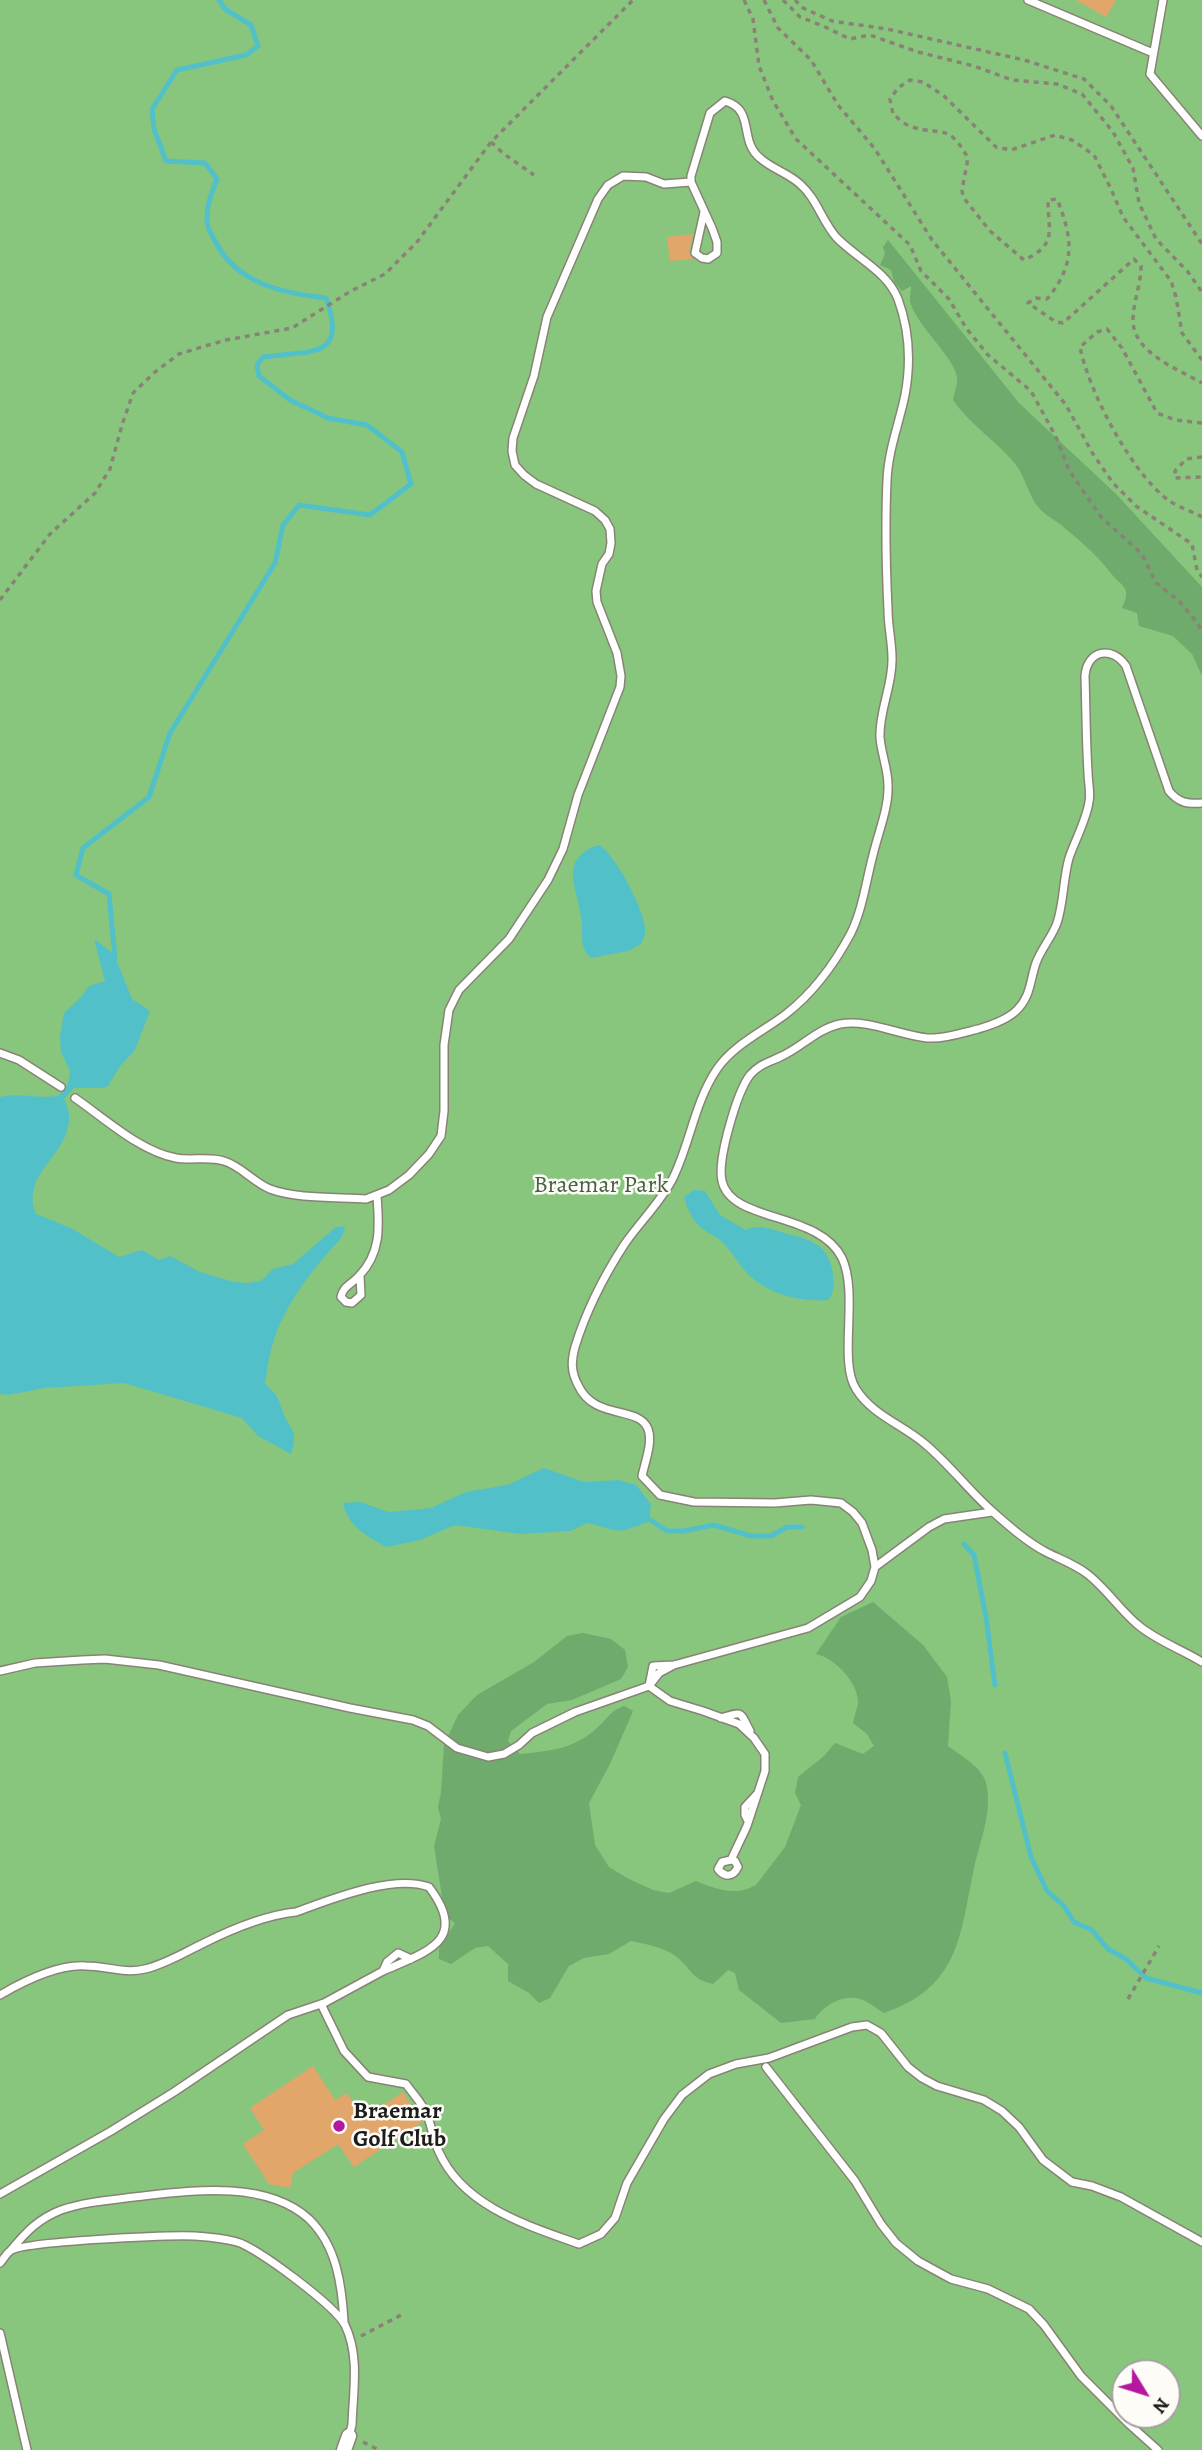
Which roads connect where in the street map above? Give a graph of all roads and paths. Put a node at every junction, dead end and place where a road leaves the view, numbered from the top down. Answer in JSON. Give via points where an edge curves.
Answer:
{"nodes":[{"id":1,"x":633,"y":0,"type":"edge"},
{"id":2,"x":744,"y":0,"type":"edge"},
{"id":3,"x":764,"y":0,"type":"edge"},
{"id":4,"x":783,"y":0,"type":"edge"},
{"id":5,"x":795,"y":0,"type":"edge"},
{"id":6,"x":1028,"y":0,"type":"edge"},
{"id":7,"x":1163,"y":0,"type":"edge"},
{"id":8,"x":1153,"y":53,"type":"junction"},
{"id":9,"x":1202,"y":136,"type":"edge"},
{"id":10,"x":491,"y":142,"type":"junction"},
{"id":11,"x":534,"y":175,"type":"dead end"},
{"id":12,"x":691,"y":182,"type":"junction"},
{"id":13,"x":704,"y":212,"type":"junction"},
{"id":14,"x":1202,"y":244,"type":"edge"},
{"id":15,"x":1202,"y":292,"type":"edge"},
{"id":16,"x":1202,"y":360,"type":"edge"},
{"id":17,"x":1202,"y":383,"type":"edge"},
{"id":18,"x":1202,"y":423,"type":"edge"},
{"id":19,"x":1202,"y":457,"type":"edge"},
{"id":20,"x":1202,"y":477,"type":"edge"},
{"id":21,"x":1202,"y":517,"type":"edge"},
{"id":22,"x":1202,"y":577,"type":"edge"},
{"id":23,"x":0,"y":600,"type":"edge"},
{"id":24,"x":1202,"y":631,"type":"edge"},
{"id":25,"x":1202,"y":803,"type":"edge"},
{"id":26,"x":0,"y":1053,"type":"edge"},
{"id":27,"x":61,"y":1087,"type":"dead end"},
{"id":28,"x":75,"y":1098,"type":"dead end"},
{"id":29,"x":377,"y":1196,"type":"junction"},
{"id":30,"x":360,"y":1276,"type":"dead end"},
{"id":31,"x":992,"y":1512,"type":"junction"},
{"id":32,"x":875,"y":1567,"type":"junction"},
{"id":33,"x":1202,"y":1662,"type":"edge"},
{"id":34,"x":0,"y":1671,"type":"edge"},
{"id":35,"x":649,"y":1686,"type":"junction"},
{"id":36,"x":732,"y":1860,"type":"dead end"},
{"id":37,"x":1159,"y":1946,"type":"dead end"},
{"id":38,"x":0,"y":1995,"type":"edge"},
{"id":39,"x":1128,"y":1999,"type":"dead end"},
{"id":40,"x":321,"y":2004,"type":"junction"},
{"id":41,"x":766,"y":2067,"type":"dead end"},
{"id":42,"x":0,"y":2194,"type":"edge"},
{"id":43,"x":1202,"y":2242,"type":"edge"},
{"id":44,"x":11,"y":2250,"type":"junction"},
{"id":45,"x":0,"y":2263,"type":"edge"},
{"id":46,"x":405,"y":2313,"type":"dead end"},
{"id":47,"x":344,"y":2323,"type":"junction"},
{"id":48,"x":0,"y":2333,"type":"edge"},
{"id":49,"x":349,"y":2338,"type":"junction"},
{"id":50,"x":346,"y":2443,"type":"edge"},
{"id":51,"x":27,"y":2450,"type":"edge"},
{"id":52,"x":1158,"y":2450,"type":"edge"}],
"edges":[{"from":1,"to":10,"type":"path"},
{"from":2,"to":24,"type":"path","via":[[752,19],[759,66],[796,139],[909,245],[921,271],[949,299],[988,355],[1031,391],[1069,470],[1101,517],[1142,554],[1156,583],[1178,600]]},
{"from":3,"to":22,"type":"path","via":[[778,28],[811,60],[838,105],[875,149],[932,240],[1066,405],[1113,483],[1136,506],[1192,544]]},
{"from":4,"to":15,"type":"path","via":[[800,18],[850,39],[870,35],[1012,80],[1057,84],[1082,94],[1113,132],[1133,168],[1139,203],[1156,239]]},
{"from":5,"to":14,"type":"path","via":[[832,20],[1024,60],[1084,79],[1111,106]]},
{"from":6,"to":8,"type":"lane"},
{"from":7,"to":8,"type":"lane"},
{"from":8,"to":9,"type":"lane","via":[[1150,74]]},
{"from":10,"to":11,"type":"path"},
{"from":10,"to":23,"type":"path","via":[[417,242],[385,274],[292,328],[226,340],[179,355],[155,372],[133,393],[110,469],[100,485],[50,534]]},
{"from":12,"to":13,"type":"lane"},
{"from":12,"to":29,"type":"lane","via":[[664,184],[623,176],[608,185],[547,317],[512,451],[515,465],[524,475],[595,511],[610,529],[609,554],[596,591],[617,653],[620,687],[548,880],[509,939],[459,990],[449,1010],[441,1136],[409,1175]]},
{"from":12,"to":32,"type":"lane","via":[[710,113],[725,101],[732,103],[744,116],[750,148],[797,181],[835,236],[885,279],[899,303],[908,363],[887,481],[892,675],[880,736],[888,787],[863,902],[852,930],[803,999],[716,1069],[671,1182],[601,1284],[575,1346],[571,1372],[583,1397],[592,1404],[646,1423],[650,1434],[642,1476],[660,1495],[694,1502],[841,1503],[862,1523]]},
{"from":13,"to":13,"type":"lane","via":[[717,242],[716,253],[708,259],[695,253]]},
{"from":16,"to":17,"type":"path","via":[[1182,333],[1171,281],[1123,217],[1094,155],[1055,135],[1011,150],[996,147],[944,96],[923,82],[910,80],[898,88],[890,99],[893,114],[909,126],[947,132],[958,141],[968,158],[963,197],[990,231],[1024,260],[1047,246],[1051,233],[1048,200],[1057,199],[1070,241],[1070,258],[1059,286],[1048,299],[1028,303],[1063,323],[1134,259],[1141,266],[1135,335],[1148,351]]},
{"from":18,"to":21,"type":"path","via":[[1157,413],[1122,348],[1107,330],[1097,332],[1080,347],[1092,389],[1138,469],[1169,500]]},
{"from":19,"to":20,"type":"path","via":[[1186,459],[1175,471],[1175,478]]},
{"from":25,"to":31,"type":"lane","via":[[1186,804],[1169,791],[1126,666],[1111,653],[1098,653],[1085,676],[1089,802],[1068,862],[1056,926],[1038,958],[1025,1001],[995,1024],[940,1038],[842,1023],[820,1031],[760,1065],[748,1077],[726,1135],[721,1171],[726,1192],[748,1208],[812,1229],[829,1240],[842,1258],[849,1301],[849,1367],[856,1390],[885,1417],[922,1441]]},
{"from":26,"to":27,"type":"lane"},
{"from":28,"to":29,"type":"lane","via":[[156,1152],[174,1158],[225,1161],[273,1191],[366,1199]]},
{"from":29,"to":30,"type":"lane","via":[[378,1241]]},
{"from":31,"to":32,"type":"lane","via":[[944,1519]]},
{"from":31,"to":33,"type":"lane","via":[[1028,1541],[1082,1569],[1150,1634]]},
{"from":32,"to":35,"type":"lane","via":[[860,1597],[808,1628],[653,1666]]},
{"from":34,"to":35,"type":"lane","via":[[82,1660],[159,1665],[413,1720],[457,1748],[488,1757],[504,1754],[557,1720]]},
{"from":35,"to":36,"type":"lane","via":[[670,1701],[739,1724],[765,1754],[765,1771]]},
{"from":37,"to":39,"type":"path"},
{"from":38,"to":40,"type":"lane","via":[[76,1966],[145,1969],[269,1918],[372,1889],[416,1882],[429,1887],[445,1916],[446,1927],[438,1942],[411,1959],[398,1953],[383,1971]]},
{"from":40,"to":42,"type":"lane","via":[[288,2015],[122,2124]]},
{"from":40,"to":43,"type":"lane","via":[[344,2051],[368,2077],[406,2084],[426,2113],[439,2153],[455,2180],[503,2214],[579,2244],[601,2234],[615,2218],[626,2183],[664,2119],[682,2095],[709,2074],[867,2025],[881,2033],[922,2078],[1002,2110],[1042,2160],[1063,2177],[1121,2197]]},
{"from":41,"to":52,"type":"lane","via":[[855,2181],[896,2243],[951,2279],[988,2289],[1029,2309],[1081,2376]]},
{"from":44,"to":45,"type":"lane"},
{"from":44,"to":47,"type":"lane","via":[[177,2236],[238,2242],[272,2260]]},
{"from":44,"to":47,"type":"lane","via":[[32,2225],[93,2202],[200,2189],[253,2194],[288,2204],[309,2220],[329,2246],[342,2283]]},
{"from":46,"to":49,"type":"path","via":[[366,2336]]},
{"from":47,"to":49,"type":"lane"},
{"from":48,"to":51,"type":"lane"},
{"from":49,"to":50,"type":"lane","via":[[355,2352],[352,2425]]}]}
